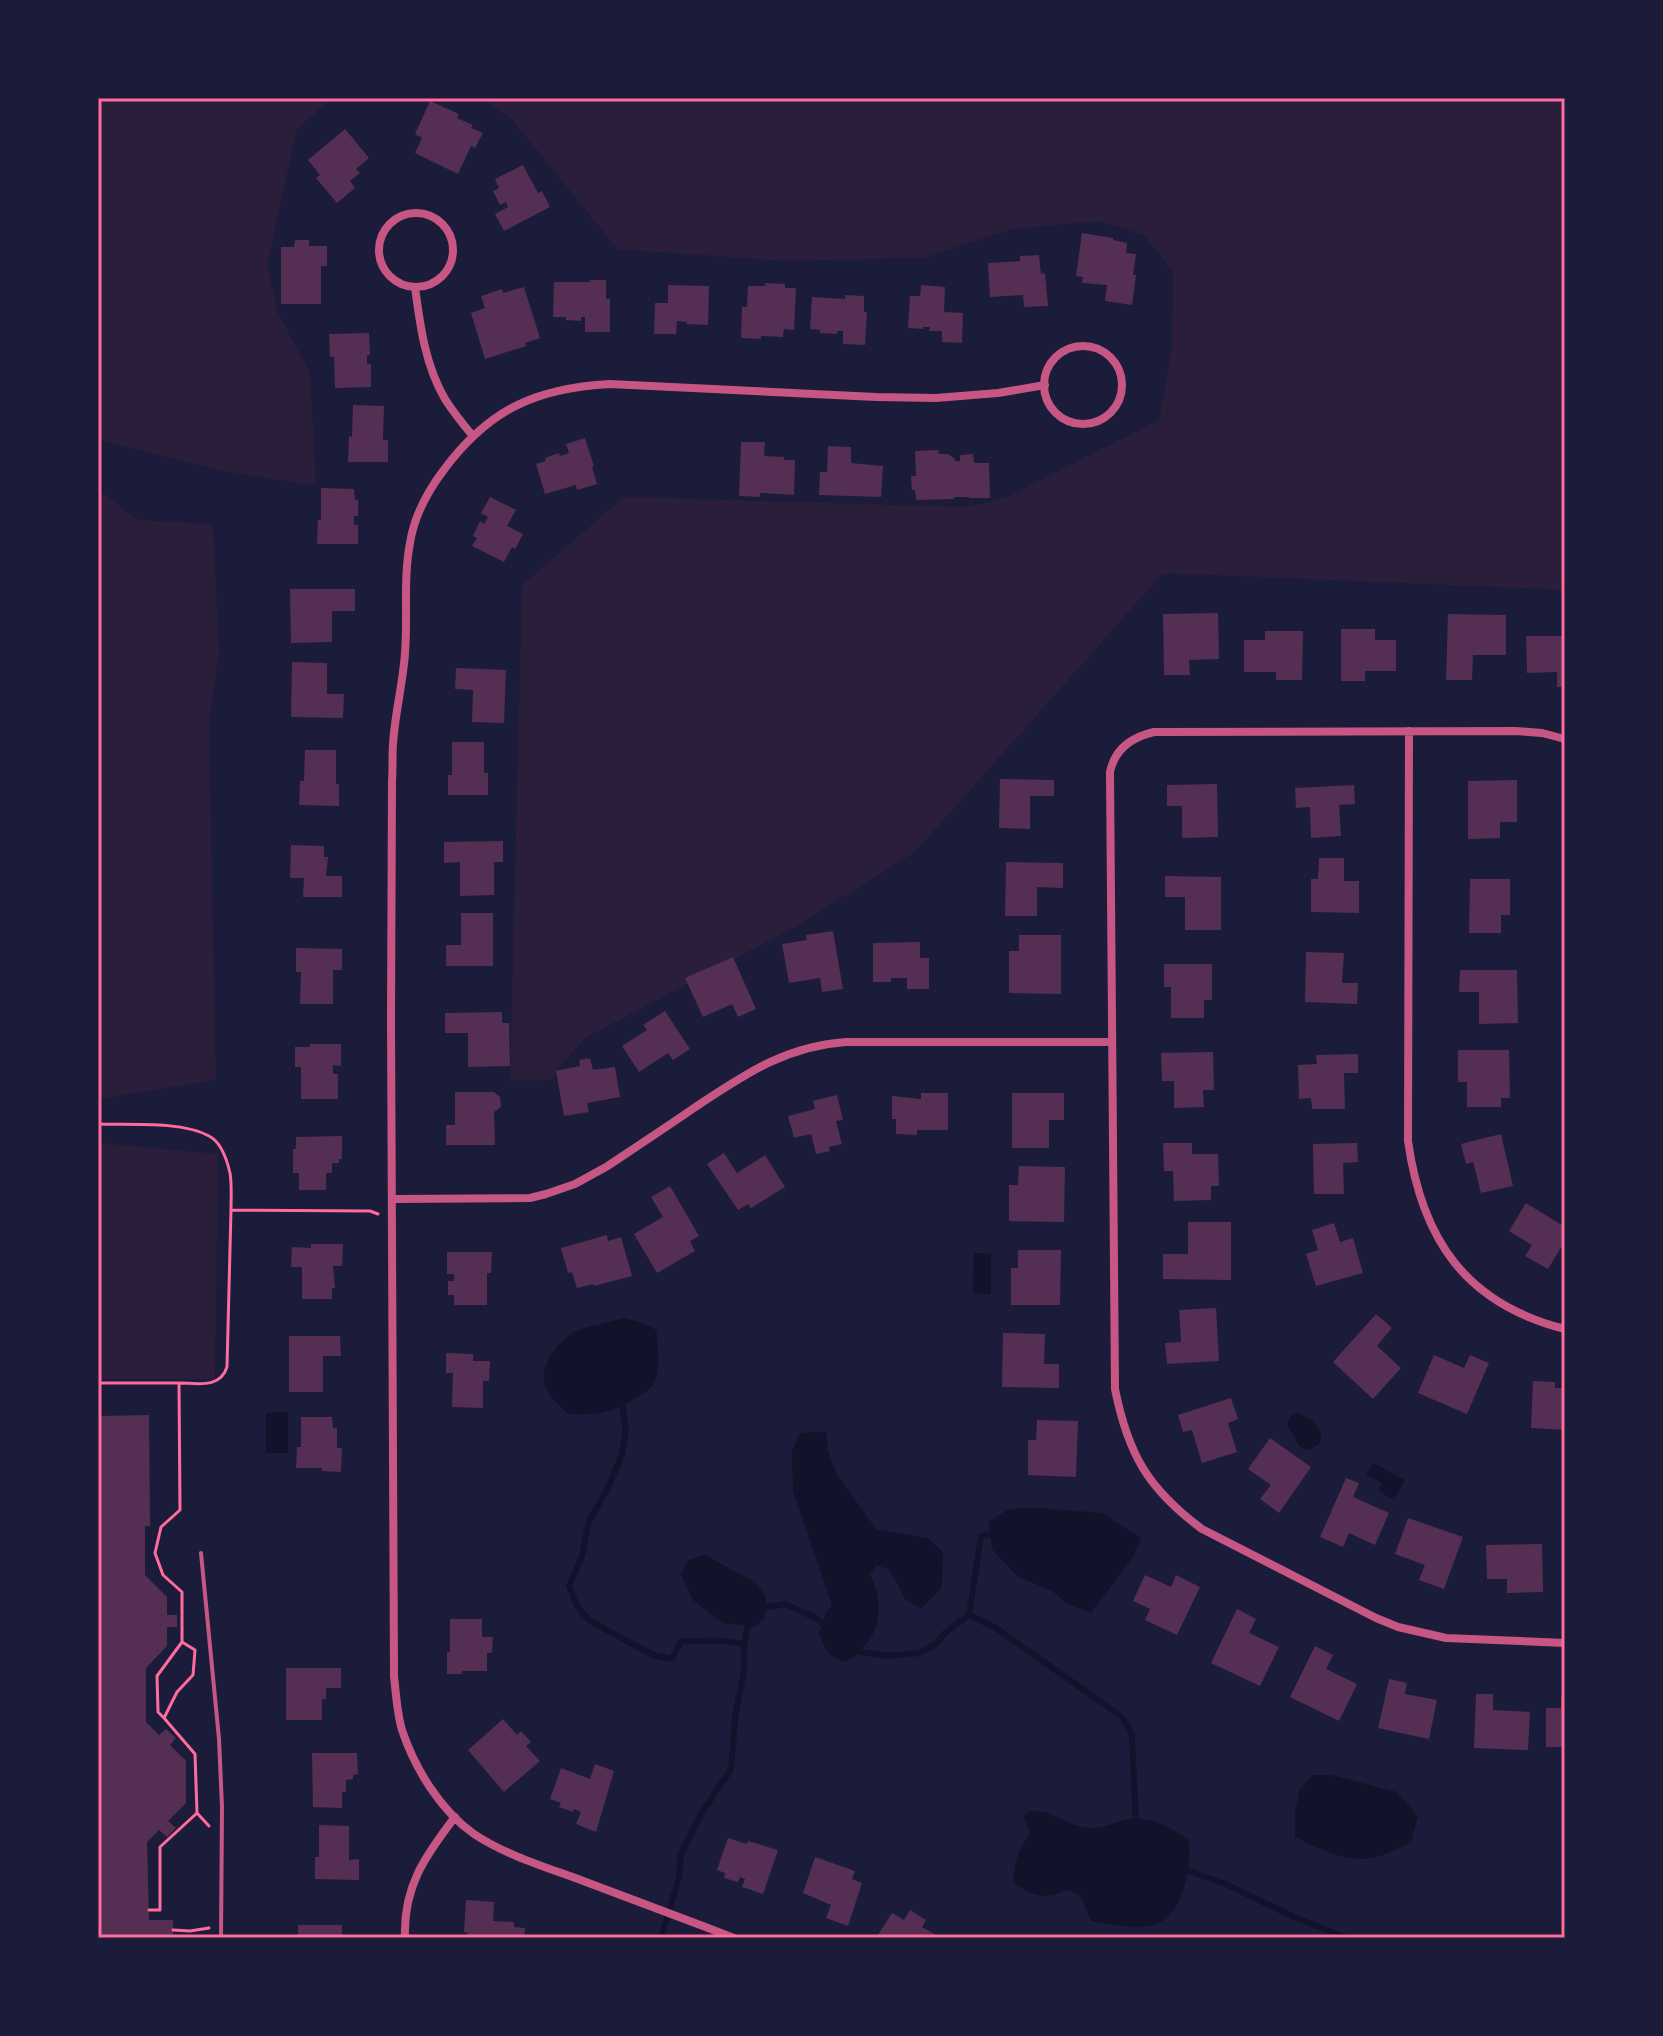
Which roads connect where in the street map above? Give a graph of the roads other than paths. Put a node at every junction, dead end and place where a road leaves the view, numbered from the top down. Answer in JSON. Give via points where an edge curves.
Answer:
{"nodes":[{"id":1,"x":415,"y":287,"type":"junction"},
{"id":2,"x":1045,"y":385,"type":"junction"},
{"id":3,"x":472,"y":435,"type":"junction"},
{"id":4,"x":1409,"y":731,"type":"junction"},
{"id":5,"x":1565,"y":739,"type":"edge"},
{"id":6,"x":1112,"y":1042,"type":"junction"},
{"id":7,"x":393,"y":1199,"type":"junction"},
{"id":8,"x":1565,"y":1329,"type":"edge"},
{"id":9,"x":201,"y":1553,"type":"dead end"},
{"id":10,"x":1565,"y":1643,"type":"edge"},
{"id":11,"x":455,"y":1817,"type":"junction"},
{"id":12,"x":221,"y":1938,"type":"edge"},
{"id":13,"x":405,"y":1938,"type":"edge"},
{"id":14,"x":734,"y":1938,"type":"edge"}],
"edges":[{"from":1,"to":1,"type":"street","via":[[446,273],[454,251],[439,220],[417,213],[393,221],[379,243],[383,268],[391,278]]},
{"from":1,"to":3,"type":"street","via":[[436,383]]},
{"from":2,"to":2,"type":"street","via":[[1058,415],[1083,424],[1106,417],[1123,385],[1107,353],[1083,346],[1058,355],[1049,365]]},
{"from":2,"to":3,"type":"street","via":[[936,398],[582,386],[522,403]]},
{"from":3,"to":7,"type":"street","via":[[429,492],[407,565],[406,649],[393,743]]},
{"from":4,"to":5,"type":"street","via":[[1516,731]]},
{"from":4,"to":6,"type":"street","via":[[1154,732],[1122,747],[1110,772]]},
{"from":4,"to":8,"type":"street","via":[[1408,1141],[1413,1172],[1431,1226],[1460,1271],[1508,1307]]},
{"from":6,"to":7,"type":"street","via":[[821,1044],[745,1074],[606,1167],[562,1189],[530,1198]]},
{"from":6,"to":10,"type":"street","via":[[1115,1389],[1134,1453],[1158,1490],[1202,1529],[1398,1627],[1446,1638]]},
{"from":7,"to":11,"type":"street","via":[[397,1705],[414,1759]]},
{"from":9,"to":12,"type":"lane","via":[[219,1739]]},
{"from":11,"to":13,"type":"street","via":[[412,1883]]},
{"from":11,"to":14,"type":"street","via":[[505,1850]]}]}
